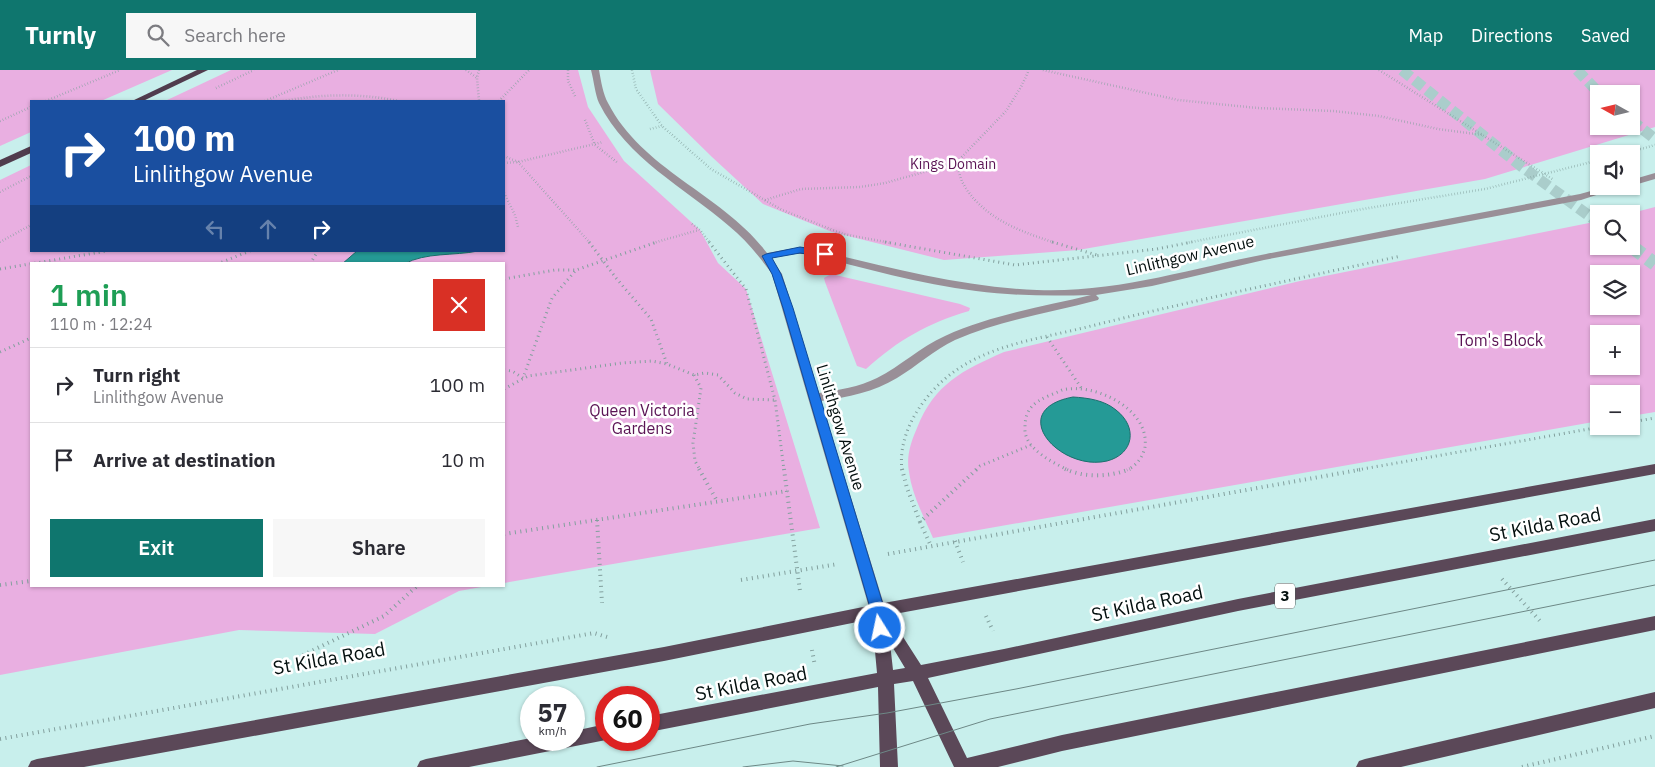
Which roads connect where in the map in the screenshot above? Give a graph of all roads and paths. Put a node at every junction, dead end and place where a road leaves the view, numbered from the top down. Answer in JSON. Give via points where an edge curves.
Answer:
{"nodes":[{"id":1,"x":120,"y":70,"type":"edge"},
{"id":2,"x":204,"y":70,"type":"edge"},
{"id":3,"x":254,"y":70,"type":"edge"},
{"id":4,"x":338,"y":70,"type":"edge"},
{"id":5,"x":466,"y":70,"type":"edge"},
{"id":6,"x":479,"y":70,"type":"edge"},
{"id":7,"x":529,"y":70,"type":"edge"},
{"id":8,"x":568,"y":70,"type":"edge"},
{"id":9,"x":595,"y":70,"type":"edge"},
{"id":10,"x":632,"y":70,"type":"edge"},
{"id":11,"x":1029,"y":70,"type":"edge"},
{"id":12,"x":1043,"y":70,"type":"edge"},
{"id":13,"x":1379,"y":70,"type":"edge"},
{"id":14,"x":477,"y":78,"type":"junction"},
{"id":15,"x":213,"y":90,"type":"dead end"},
{"id":16,"x":576,"y":99,"type":"dead end"},
{"id":17,"x":48,"y":100,"type":"edge"},
{"id":18,"x":138,"y":100,"type":"edge"},
{"id":19,"x":267,"y":100,"type":"edge"},
{"id":20,"x":292,"y":100,"type":"edge"},
{"id":21,"x":395,"y":100,"type":"edge"},
{"id":22,"x":479,"y":100,"type":"edge"},
{"id":23,"x":500,"y":100,"type":"edge"},
{"id":24,"x":30,"y":107,"type":"edge"},
{"id":25,"x":583,"y":117,"type":"dead end"},
{"id":26,"x":0,"y":121,"type":"edge"},
{"id":27,"x":1482,"y":135,"type":"junction"},
{"id":28,"x":595,"y":145,"type":"junction"},
{"id":29,"x":1655,"y":145,"type":"edge"},
{"id":30,"x":30,"y":149,"type":"edge"},
{"id":31,"x":1640,"y":149,"type":"edge"},
{"id":32,"x":505,"y":156,"type":"edge"},
{"id":33,"x":518,"y":162,"type":"junction"},
{"id":34,"x":1590,"y":162,"type":"edge"},
{"id":35,"x":956,"y":163,"type":"junction"},
{"id":36,"x":0,"y":164,"type":"edge"},
{"id":37,"x":505,"y":164,"type":"edge"},
{"id":38,"x":625,"y":169,"type":"dead end"},
{"id":39,"x":1544,"y":173,"type":"junction"},
{"id":40,"x":1655,"y":176,"type":"edge"},
{"id":41,"x":30,"y":177,"type":"edge"},
{"id":42,"x":1640,"y":180,"type":"edge"},
{"id":43,"x":0,"y":192,"type":"edge"},
{"id":44,"x":505,"y":195,"type":"edge"},
{"id":45,"x":1590,"y":195,"type":"edge"},
{"id":46,"x":1582,"y":197,"type":"junction"},
{"id":47,"x":765,"y":200,"type":"junction"},
{"id":48,"x":685,"y":218,"type":"dead end"},
{"id":49,"x":30,"y":226,"type":"edge"},
{"id":50,"x":518,"y":227,"type":"dead end"},
{"id":51,"x":700,"y":230,"type":"junction"},
{"id":52,"x":0,"y":242,"type":"edge"},
{"id":53,"x":101,"y":252,"type":"edge"},
{"id":54,"x":247,"y":252,"type":"edge"},
{"id":55,"x":1403,"y":255,"type":"dead end"},
{"id":56,"x":766,"y":256,"type":"junction"},
{"id":57,"x":1100,"y":256,"type":"junction"},
{"id":58,"x":603,"y":260,"type":"junction"},
{"id":59,"x":42,"y":262,"type":"edge"},
{"id":60,"x":222,"y":262,"type":"edge"},
{"id":61,"x":30,"y":264,"type":"edge"},
{"id":62,"x":0,"y":269,"type":"edge"},
{"id":63,"x":578,"y":270,"type":"junction"},
{"id":64,"x":505,"y":279,"type":"edge"},
{"id":65,"x":1152,"y":283,"type":"junction"},
{"id":66,"x":1047,"y":337,"type":"junction"},
{"id":67,"x":30,"y":338,"type":"edge"},
{"id":68,"x":0,"y":352,"type":"edge"},
{"id":69,"x":667,"y":364,"type":"junction"},
{"id":70,"x":505,"y":370,"type":"edge"},
{"id":71,"x":694,"y":374,"type":"junction"},
{"id":72,"x":523,"y":378,"type":"junction"},
{"id":73,"x":505,"y":388,"type":"edge"},
{"id":74,"x":1083,"y":390,"type":"junction"},
{"id":75,"x":815,"y":398,"type":"junction"},
{"id":76,"x":775,"y":400,"type":"junction"},
{"id":77,"x":1655,"y":418,"type":"edge"},
{"id":78,"x":1640,"y":420,"type":"edge"},
{"id":79,"x":1590,"y":429,"type":"edge"},
{"id":80,"x":1031,"y":445,"type":"junction"},
{"id":81,"x":1655,"y":469,"type":"edge"},
{"id":82,"x":787,"y":491,"type":"junction"},
{"id":83,"x":717,"y":502,"type":"junction"},
{"id":84,"x":597,"y":520,"type":"junction"},
{"id":85,"x":920,"y":522,"type":"junction"},
{"id":86,"x":1655,"y":525,"type":"edge"},
{"id":87,"x":505,"y":534,"type":"edge"},
{"id":88,"x":954,"y":541,"type":"junction"},
{"id":89,"x":931,"y":546,"type":"junction"},
{"id":90,"x":917,"y":549,"type":"dead end"},
{"id":91,"x":962,"y":562,"type":"dead end"},
{"id":92,"x":829,"y":565,"type":"dead end"},
{"id":93,"x":797,"y":571,"type":"junction"},
{"id":94,"x":1497,"y":572,"type":"dead end"},
{"id":95,"x":741,"y":580,"type":"dead end"},
{"id":96,"x":30,"y":581,"type":"edge"},
{"id":97,"x":0,"y":585,"type":"edge"},
{"id":98,"x":416,"y":587,"type":"edge"},
{"id":99,"x":800,"y":590,"type":"dead end"},
{"id":100,"x":602,"y":603,"type":"dead end"},
{"id":101,"x":982,"y":608,"type":"dead end"},
{"id":102,"x":878,"y":611,"type":"junction"},
{"id":103,"x":1655,"y":623,"type":"edge"},
{"id":104,"x":1532,"y":624,"type":"dead end"},
{"id":105,"x":994,"y":633,"type":"dead end"},
{"id":106,"x":612,"y":638,"type":"dead end"},
{"id":107,"x":811,"y":648,"type":"dead end"},
{"id":108,"x":303,"y":655,"type":"dead end"},
{"id":109,"x":917,"y":672,"type":"junction"},
{"id":110,"x":816,"y":675,"type":"dead end"},
{"id":111,"x":886,"y":678,"type":"junction"},
{"id":112,"x":1655,"y":700,"type":"edge"},
{"id":113,"x":660,"y":722,"type":"edge"},
{"id":114,"x":1655,"y":736,"type":"edge"},
{"id":115,"x":0,"y":739,"type":"edge"},
{"id":116,"x":520,"y":749,"type":"edge"},
{"id":117,"x":37,"y":767,"type":"edge"},
{"id":118,"x":426,"y":767,"type":"edge"},
{"id":119,"x":889,"y":767,"type":"edge"},
{"id":120,"x":963,"y":767,"type":"edge"},
{"id":121,"x":1365,"y":767,"type":"edge"},
{"id":122,"x":1522,"y":767,"type":"edge"}],
"edges":[{"from":1,"to":17,"type":"path"},
{"from":2,"to":18,"type":"highway"},
{"from":3,"to":15,"type":"path"},
{"from":4,"to":19,"type":"path"},
{"from":5,"to":14,"type":"path"},
{"from":6,"to":14,"type":"path"},
{"from":7,"to":23,"type":"path"},
{"from":8,"to":16,"type":"path","via":[[568,80]]},
{"from":9,"to":56,"type":"street","name":"Linlithgow Avenue","via":[[603,101],[626,136],[665,172],[734,224]]},
{"from":10,"to":47,"type":"path","via":[[636,90],[662,126],[711,169]]},
{"from":11,"to":35,"type":"path","via":[[1004,114]]},
{"from":12,"to":27,"type":"path","via":[[1178,100],[1369,115]]},
{"from":13,"to":27,"type":"path"},
{"from":14,"to":22,"type":"path"},
{"from":20,"to":21,"type":"path","via":[[343,94]]},
{"from":24,"to":26,"type":"path"},
{"from":25,"to":28,"type":"path"},
{"from":27,"to":39,"type":"path"},
{"from":28,"to":33,"type":"path"},
{"from":28,"to":38,"type":"path"},
{"from":29,"to":31,"type":"path"},
{"from":30,"to":36,"type":"highway"},
{"from":32,"to":33,"type":"path"},
{"from":33,"to":37,"type":"path"},
{"from":33,"to":58,"type":"path"},
{"from":34,"to":39,"type":"path"},
{"from":35,"to":47,"type":"path","via":[[899,181],[850,188],[812,188]]},
{"from":35,"to":57,"type":"path","via":[[973,200],[988,213],[1013,228],[1044,240]]},
{"from":39,"to":46,"type":"path"},
{"from":39,"to":57,"type":"path","via":[[1485,189],[1157,249]]},
{"from":40,"to":42,"type":"street"},
{"from":41,"to":43,"type":"path"},
{"from":44,"to":50,"type":"path"},
{"from":45,"to":46,"type":"street","name":"Linlithgow Avenue"},
{"from":46,"to":65,"type":"street","name":"Linlithgow Avenue","via":[[1264,256]]},
{"from":47,"to":57,"type":"path","via":[[843,234],[1006,264]]},
{"from":48,"to":51,"type":"path"},
{"from":49,"to":52,"type":"path"},
{"from":51,"to":58,"type":"path"},
{"from":51,"to":76,"type":"path","via":[[746,290]]},
{"from":53,"to":59,"type":"path"},
{"from":54,"to":60,"type":"path"},
{"from":55,"to":66,"type":"path"},
{"from":56,"to":65,"type":"street","name":"Linlithgow Avenue","via":[[795,250],[808,251],[949,284],[1009,292],[1082,293]]},
{"from":56,"to":75,"type":"street","name":"Linlithgow Avenue","via":[[777,274]]},
{"from":58,"to":63,"type":"path"},
{"from":58,"to":69,"type":"path","via":[[651,319]]},
{"from":61,"to":62,"type":"path"},
{"from":63,"to":64,"type":"path","via":[[555,270]]},
{"from":63,"to":72,"type":"path","via":[[552,298]]},
{"from":65,"to":75,"type":"street","via":[[966,332],[923,352],[898,372],[870,387]]},
{"from":66,"to":74,"type":"path"},
{"from":66,"to":85,"type":"path","via":[[974,360],[942,380],[925,399],[905,440],[901,463]]},
{"from":67,"to":68,"type":"path"},
{"from":69,"to":71,"type":"path"},
{"from":69,"to":72,"type":"path","via":[[652,361],[622,363]]},
{"from":70,"to":72,"type":"path"},
{"from":71,"to":76,"type":"path","via":[[708,371],[719,374],[748,400]]},
{"from":71,"to":83,"type":"path","via":[[701,388],[692,443],[695,461]]},
{"from":72,"to":73,"type":"path"},
{"from":74,"to":80,"type":"path","via":[[1046,394],[1032,404],[1025,416],[1024,430]]},
{"from":74,"to":80,"type":"path","via":[[1103,394],[1135,414],[1144,428],[1147,442],[1144,455],[1134,466],[1101,476],[1080,474],[1043,458]]},
{"from":75,"to":102,"type":"street","name":"Linlithgow Avenue"},
{"from":76,"to":82,"type":"path"},
{"from":77,"to":78,"type":"path"},
{"from":79,"to":88,"type":"path"},
{"from":80,"to":85,"type":"path","via":[[980,466]]},
{"from":81,"to":102,"type":"main road","name":"St Kilda Road"},
{"from":82,"to":83,"type":"path"},
{"from":82,"to":93,"type":"path"},
{"from":83,"to":84,"type":"path"},
{"from":84,"to":87,"type":"path"},
{"from":84,"to":100,"type":"path"},
{"from":85,"to":89,"type":"path"},
{"from":86,"to":109,"type":"main road","name":"St Kilda Road","number":"3","via":[[1238,605]]},
{"from":88,"to":89,"type":"path"},
{"from":88,"to":91,"type":"path"},
{"from":89,"to":90,"type":"path"},
{"from":92,"to":93,"type":"path"},
{"from":93,"to":95,"type":"path"},
{"from":93,"to":99,"type":"path"},
{"from":94,"to":104,"type":"path","via":[[1541,622]]},
{"from":96,"to":97,"type":"path"},
{"from":98,"to":108,"type":"path","via":[[384,616]]},
{"from":101,"to":105,"type":"path"},
{"from":102,"to":109,"type":"main road"},
{"from":102,"to":111,"type":"main road"},
{"from":102,"to":117,"type":"main road","name":"St Kilda Road","via":[[664,654]]},
{"from":103,"to":120,"type":"main road","via":[[1062,743]]},
{"from":106,"to":115,"type":"path","name":"St Kilda Road","via":[[594,633]]},
{"from":107,"to":110,"type":"path"},
{"from":109,"to":111,"type":"main road","name":"St Kilda Road"},
{"from":109,"to":120,"type":"main road"},
{"from":111,"to":113,"type":"main road","name":"St Kilda Road"},
{"from":111,"to":119,"type":"main road"},
{"from":112,"to":121,"type":"main road"},
{"from":114,"to":122,"type":"path"},
{"from":116,"to":118,"type":"main road"}]}
